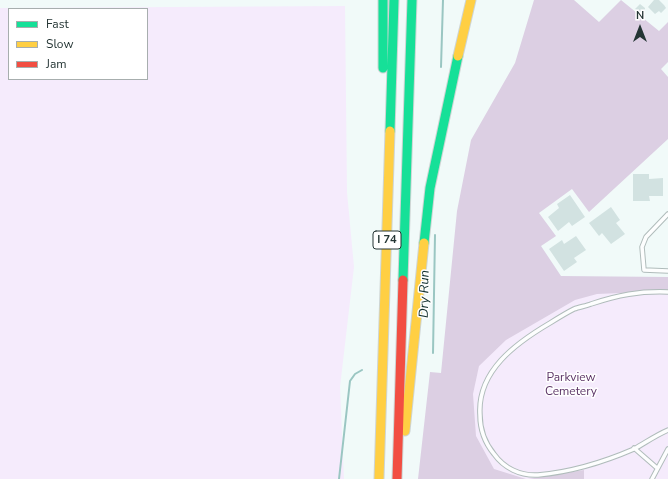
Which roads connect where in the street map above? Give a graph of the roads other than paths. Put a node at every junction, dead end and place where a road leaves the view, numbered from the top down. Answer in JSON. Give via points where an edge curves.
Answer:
{"nodes":[{"id":1,"x":384,"y":0,"type":"edge"},
{"id":2,"x":394,"y":0,"type":"edge"},
{"id":3,"x":412,"y":0,"type":"edge"},
{"id":4,"x":471,"y":0,"type":"edge"},
{"id":5,"x":668,"y":214,"type":"edge"},
{"id":6,"x":668,"y":271,"type":"edge"},
{"id":7,"x":385,"y":285,"type":"junction"},
{"id":8,"x":668,"y":292,"type":"edge"},
{"id":9,"x":668,"y":430,"type":"edge"},
{"id":10,"x":398,"y":447,"type":"junction"},
{"id":11,"x":634,"y":448,"type":"junction"},
{"id":12,"x":668,"y":449,"type":"edge"},
{"id":13,"x":657,"y":468,"type":"junction"},
{"id":14,"x":379,"y":479,"type":"edge"},
{"id":15,"x":397,"y":479,"type":"edge"},
{"id":16,"x":652,"y":479,"type":"edge"}],
"edges":[{"from":1,"to":7,"type":"highway"},
{"from":2,"to":7,"type":"highway","number":"I 74"},
{"from":3,"to":10,"type":"highway","number":"I 74"},
{"from":4,"to":10,"type":"highway","via":[[434,161],[407,427]]},
{"from":5,"to":6,"type":"lane","via":[[646,237],[642,246],[644,270]]},
{"from":7,"to":14,"type":"highway","number":"I 74"},
{"from":8,"to":11,"type":"lane","via":[[629,293],[574,309],[531,334],[495,366],[484,383],[479,403],[480,428],[489,449],[500,463],[517,473],[537,475],[591,465]]},
{"from":9,"to":11,"type":"lane"},
{"from":10,"to":15,"type":"highway","number":"I 74"},
{"from":11,"to":13,"type":"lane"},
{"from":12,"to":13,"type":"lane"},
{"from":13,"to":16,"type":"lane"}]}
